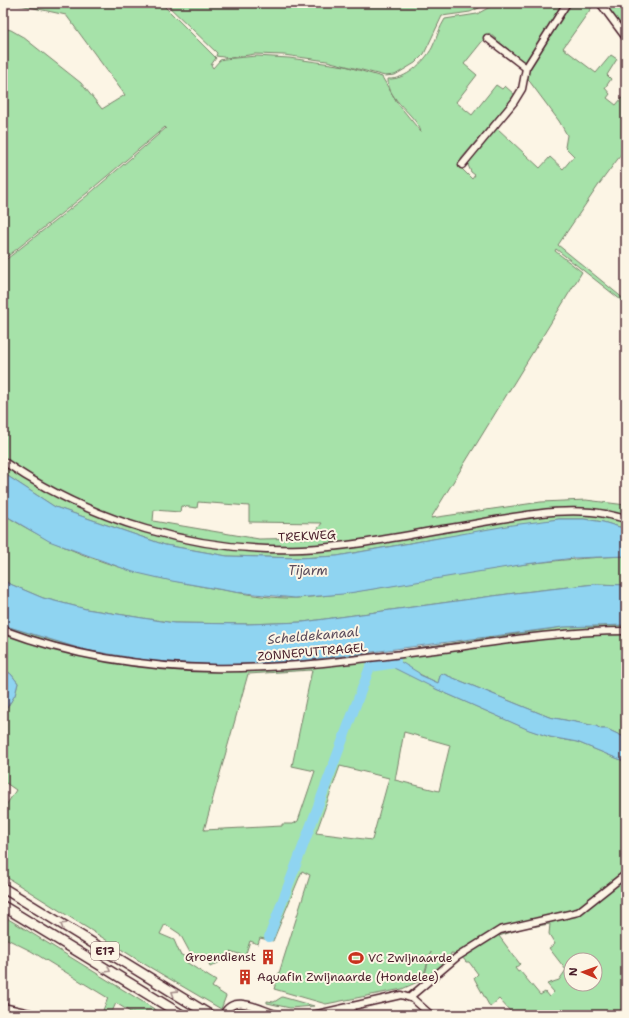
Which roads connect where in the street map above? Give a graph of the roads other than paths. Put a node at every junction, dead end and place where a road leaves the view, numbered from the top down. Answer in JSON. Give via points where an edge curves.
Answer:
{"nodes":[{"id":1,"x":567,"y":3,"type":"edge"},
{"id":2,"x":600,"y":3,"type":"edge"},
{"id":3,"x":487,"y":38,"type":"dead end"},
{"id":4,"x":626,"y":38,"type":"edge"},
{"id":5,"x":526,"y":68,"type":"junction"},
{"id":6,"x":462,"y":164,"type":"dead end"},
{"id":7,"x":3,"y":461,"type":"edge"},
{"id":8,"x":626,"y":519,"type":"edge"},
{"id":9,"x":3,"y":630,"type":"edge"},
{"id":10,"x":626,"y":631,"type":"edge"},
{"id":11,"x":626,"y":874,"type":"edge"},
{"id":12,"x":3,"y":888,"type":"edge"},
{"id":13,"x":3,"y":906,"type":"edge"},
{"id":14,"x":410,"y":997,"type":"junction"},
{"id":15,"x":354,"y":1006,"type":"junction"},
{"id":16,"x":3,"y":1007,"type":"edge"},
{"id":17,"x":209,"y":1014,"type":"edge"},
{"id":18,"x":38,"y":1015,"type":"edge"},
{"id":19,"x":182,"y":1015,"type":"edge"},
{"id":20,"x":223,"y":1015,"type":"edge"},
{"id":21,"x":280,"y":1015,"type":"edge"},
{"id":22,"x":313,"y":1015,"type":"edge"},
{"id":23,"x":345,"y":1015,"type":"edge"},
{"id":24,"x":431,"y":1015,"type":"edge"}],
"edges":[{"from":1,"to":5,"type":"street"},
{"from":2,"to":4,"type":"street"},
{"from":3,"to":5,"type":"street"},
{"from":5,"to":6,"type":"street","via":[[522,89],[514,102]]},
{"from":7,"to":8,"type":"street","name":"TREKWEG","via":[[50,490],[112,518],[169,535],[235,546],[274,549],[321,548],[530,515],[567,512],[592,512]]},
{"from":9,"to":10,"type":"street","name":"ZONNEPUTTRAGEL","via":[[47,645],[98,657],[160,667],[222,669],[289,667],[558,634]]},
{"from":11,"to":14,"type":"street","via":[[578,912],[500,930],[457,957]]},
{"from":17,"to":12,"type":"highway","number":"E17","one_way":true},
{"from":13,"to":19,"type":"highway","number":"E17","one_way":true},
{"from":14,"to":15,"type":"street","via":[[401,995]]},
{"from":14,"to":24,"type":"street"},
{"from":15,"to":22,"type":"street"},
{"from":15,"to":23,"type":"street"},
{"from":16,"to":18,"type":"street"},
{"from":20,"to":21,"type":"street","via":[[231,1005],[238,1003]]}]}
